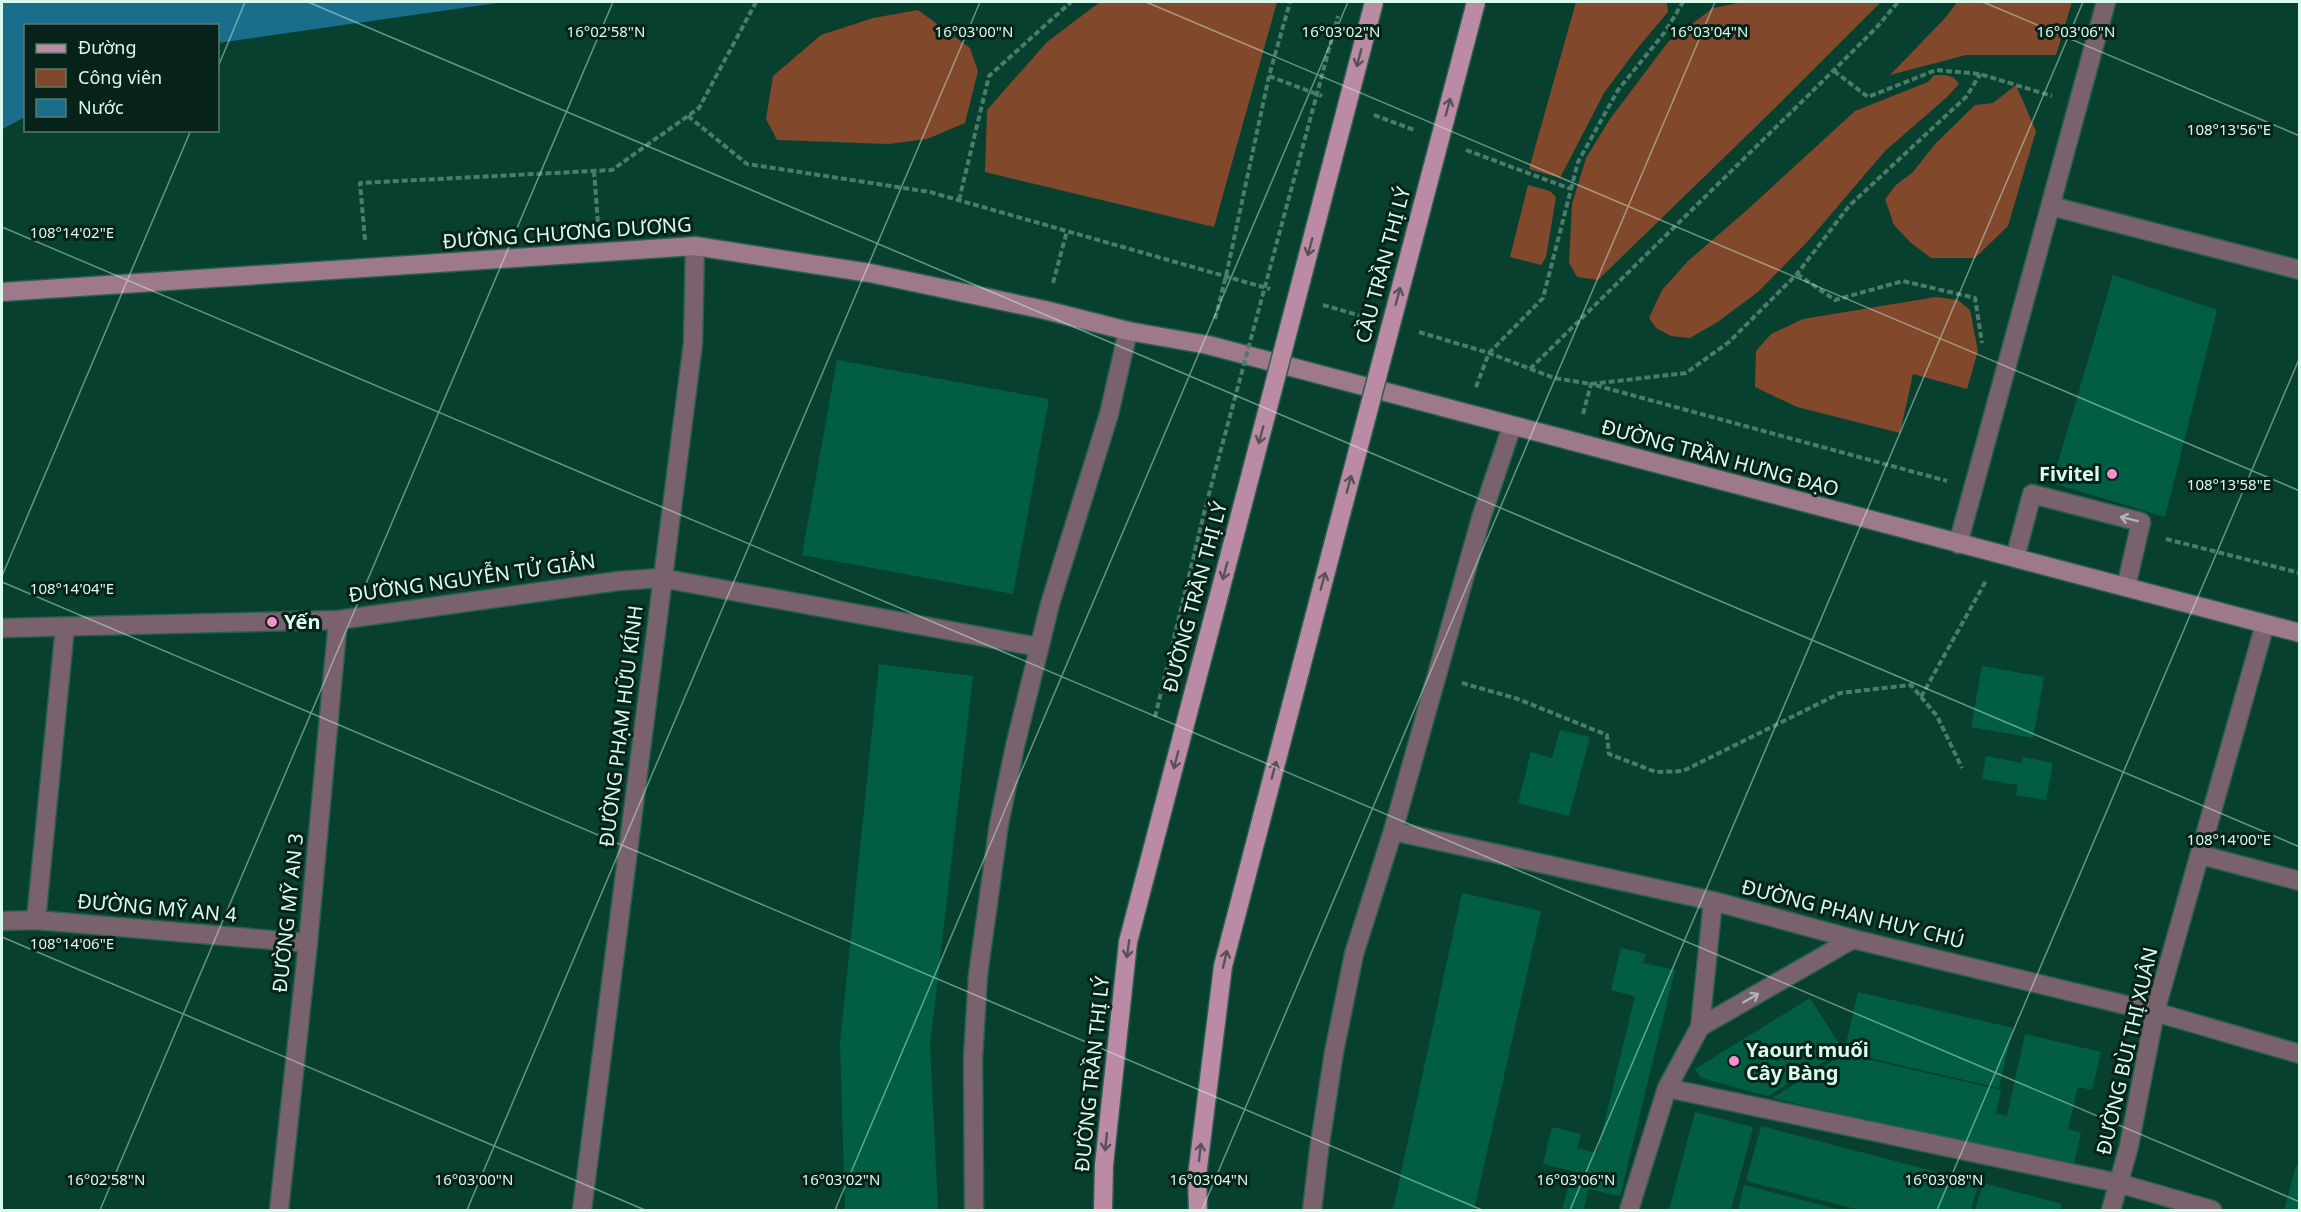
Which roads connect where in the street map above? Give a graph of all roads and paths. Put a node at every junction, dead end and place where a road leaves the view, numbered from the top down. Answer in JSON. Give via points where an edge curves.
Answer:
{"nodes":[{"id":1,"x":756,"y":2,"type":"edge"},
{"id":2,"x":1071,"y":2,"type":"edge"},
{"id":3,"x":1290,"y":2,"type":"edge"},
{"id":4,"x":1374,"y":2,"type":"edge"},
{"id":5,"x":1476,"y":2,"type":"edge"},
{"id":6,"x":1683,"y":2,"type":"edge"},
{"id":7,"x":1898,"y":2,"type":"edge"},
{"id":8,"x":2106,"y":2,"type":"edge"},
{"id":9,"x":1339,"y":13,"type":"dead end"},
{"id":10,"x":1834,"y":70,"type":"junction"},
{"id":11,"x":1980,"y":74,"type":"junction"},
{"id":12,"x":2078,"y":104,"type":"junction"},
{"id":13,"x":688,"y":116,"type":"junction"},
{"id":14,"x":594,"y":171,"type":"junction"},
{"id":15,"x":959,"y":200,"type":"junction"},
{"id":16,"x":2051,"y":206,"type":"junction"},
{"id":17,"x":1067,"y":231,"type":"junction"},
{"id":18,"x":695,"y":246,"type":"junction"},
{"id":19,"x":600,"y":253,"type":"junction"},
{"id":20,"x":367,"y":268,"type":"junction"},
{"id":21,"x":2300,"y":270,"type":"edge"},
{"id":22,"x":1797,"y":274,"type":"junction"},
{"id":23,"x":1226,"y":276,"type":"junction"},
{"id":24,"x":1272,"y":290,"type":"dead end"},
{"id":25,"x":2,"y":292,"type":"edge"},
{"id":26,"x":1318,"y":303,"type":"dead end"},
{"id":27,"x":1045,"y":310,"type":"junction"},
{"id":28,"x":1375,"y":320,"type":"dead end"},
{"id":29,"x":1409,"y":330,"type":"dead end"},
{"id":30,"x":1128,"y":331,"type":"junction"},
{"id":31,"x":1208,"y":345,"type":"junction"},
{"id":32,"x":1490,"y":353,"type":"junction"},
{"id":33,"x":1984,"y":353,"type":"dead end"},
{"id":34,"x":1530,"y":369,"type":"junction"},
{"id":35,"x":1591,"y":384,"type":"junction"},
{"id":36,"x":1466,"y":413,"type":"junction"},
{"id":37,"x":1512,"y":426,"type":"junction"},
{"id":38,"x":1950,"y":470,"type":"dead end"},
{"id":39,"x":1913,"y":472,"type":"dead end"},
{"id":40,"x":1943,"y":492,"type":"dead end"},
{"id":41,"x":1206,"y":505,"type":"dead end"},
{"id":42,"x":2139,"y":532,"type":"junction"},
{"id":43,"x":1958,"y":544,"type":"junction"},
{"id":44,"x":2008,"y":557,"type":"junction"},
{"id":45,"x":2300,"y":573,"type":"edge"},
{"id":46,"x":662,"y":578,"type":"junction"},
{"id":47,"x":2126,"y":587,"type":"junction"},
{"id":48,"x":338,"y":620,"type":"junction"},
{"id":49,"x":2265,"y":624,"type":"junction"},
{"id":50,"x":65,"y":627,"type":"junction"},
{"id":51,"x":2,"y":628,"type":"edge"},
{"id":52,"x":2300,"y":633,"type":"edge"},
{"id":53,"x":1039,"y":646,"type":"junction"},
{"id":54,"x":1436,"y":676,"type":"junction"},
{"id":55,"x":1921,"y":697,"type":"junction"},
{"id":56,"x":1962,"y":768,"type":"dead end"},
{"id":57,"x":1393,"y":831,"type":"junction"},
{"id":58,"x":2201,"y":855,"type":"junction"},
{"id":59,"x":2300,"y":881,"type":"edge"},
{"id":60,"x":1713,"y":901,"type":"junction"},
{"id":61,"x":36,"y":920,"type":"junction"},
{"id":62,"x":2,"y":921,"type":"edge"},
{"id":63,"x":1853,"y":939,"type":"junction"},
{"id":64,"x":308,"y":943,"type":"junction"},
{"id":65,"x":2155,"y":1012,"type":"junction"},
{"id":66,"x":1700,"y":1027,"type":"junction"},
{"id":67,"x":2300,"y":1054,"type":"edge"},
{"id":68,"x":1667,"y":1088,"type":"junction"},
{"id":69,"x":2118,"y":1183,"type":"junction"},
{"id":70,"x":279,"y":1210,"type":"edge"},
{"id":71,"x":582,"y":1210,"type":"edge"},
{"id":72,"x":974,"y":1210,"type":"edge"},
{"id":73,"x":1104,"y":1210,"type":"edge"},
{"id":74,"x":1197,"y":1210,"type":"edge"},
{"id":75,"x":1312,"y":1210,"type":"edge"},
{"id":76,"x":1629,"y":1210,"type":"edge"},
{"id":77,"x":2111,"y":1210,"type":"edge"},
{"id":78,"x":2212,"y":1210,"type":"edge"}],
"edges":[{"from":1,"to":13,"type":"path","via":[[699,108]]},
{"from":2,"to":15,"type":"path","via":[[989,76]]},
{"from":3,"to":23,"type":"path","via":[[1269,76]]},
{"from":4,"to":73,"type":"main road","name":"ĐƯỜNG TRẦN THỊ LÝ","one_way":true,"bridge":true,"via":[[1128,942],[1104,1165]]},
{"from":74,"to":5,"type":"main road","name":"CẦU TRẦN THỊ LÝ","one_way":true,"bridge":true,"via":[[1197,1176],[1223,966]]},
{"from":6,"to":32,"type":"path","via":[[1665,32],[1618,90],[1578,162],[1543,298]]},
{"from":7,"to":10,"type":"path"},
{"from":8,"to":12,"type":"street"},
{"from":9,"to":41,"type":"path","bridge":true},
{"from":10,"to":11,"type":"path","via":[[1868,97],[1936,70]]},
{"from":10,"to":34,"type":"path"},
{"from":11,"to":12,"type":"path"},
{"from":11,"to":22,"type":"path","via":[[1967,96],[1849,206]]},
{"from":12,"to":16,"type":"street"},
{"from":13,"to":14,"type":"path","via":[[612,170]]},
{"from":13,"to":15,"type":"path","via":[[747,164],[930,192]]},
{"from":14,"to":19,"type":"path"},
{"from":14,"to":20,"type":"path","via":[[360,183]]},
{"from":15,"to":17,"type":"path"},
{"from":16,"to":21,"type":"street"},
{"from":16,"to":43,"type":"street"},
{"from":17,"to":23,"type":"path"},
{"from":17,"to":27,"type":"path"},
{"from":18,"to":19,"type":"main road","name":"ĐƯỜNG CHƯƠNG DƯƠNG"},
{"from":18,"to":27,"type":"main road","name":"ĐƯỜNG CHƯƠNG DƯƠNG","via":[[870,273]]},
{"from":18,"to":46,"type":"street","name":"ĐƯỜNG PHẠM HỮU KÍNH","via":[[693,343]]},
{"from":19,"to":20,"type":"main road","name":"ĐƯỜNG CHƯƠNG DƯƠNG"},
{"from":20,"to":25,"type":"main road","name":"ĐƯỜNG CHƯƠNG DƯƠNG"},
{"from":22,"to":33,"type":"path","via":[[1835,300],[1903,282],[1975,298]]},
{"from":22,"to":35,"type":"path","via":[[1730,342],[1686,373]]},
{"from":23,"to":24,"type":"path"},
{"from":23,"to":31,"type":"path"},
{"from":26,"to":28,"type":"path"},
{"from":27,"to":30,"type":"main road","name":"ĐƯỜNG CHƯƠNG DƯƠNG"},
{"from":29,"to":32,"type":"path"},
{"from":30,"to":31,"type":"main road","name":"ĐƯỜNG TRẦN HƯNG ĐẠO"},
{"from":30,"to":53,"type":"street","via":[[1109,414]]},
{"from":31,"to":36,"type":"main road","name":"ĐƯỜNG TRẦN HƯNG ĐẠO"},
{"from":32,"to":34,"type":"path"},
{"from":32,"to":36,"type":"path"},
{"from":34,"to":35,"type":"path","via":[[1554,378]]},
{"from":35,"to":39,"type":"path"},
{"from":36,"to":37,"type":"main road","name":"ĐƯỜNG TRẦN HƯNG ĐẠO"},
{"from":37,"to":43,"type":"main road","name":"ĐƯỜNG TRẦN HƯNG ĐẠO"},
{"from":37,"to":54,"type":"street"},
{"from":38,"to":40,"type":"path"},
{"from":42,"to":44,"type":"street","one_way":true,"via":[[2141,522],[2032,494]]},
{"from":42,"to":45,"type":"path"},
{"from":42,"to":47,"type":"street"},
{"from":43,"to":44,"type":"main road","name":"ĐƯỜNG TRẦN HƯNG ĐẠO"},
{"from":44,"to":47,"type":"main road","name":"ĐƯỜNG TRẦN HƯNG ĐẠO"},
{"from":44,"to":55,"type":"path"},
{"from":46,"to":48,"type":"street","name":"ĐƯỜNG NGUYỄN TỬ GIẢN"},
{"from":46,"to":53,"type":"street","name":"ĐƯỜNG NGUYỄN TỬ GIẢN"},
{"from":46,"to":71,"type":"street","name":"ĐƯỜNG PHẠM HỮU KÍNH"},
{"from":47,"to":49,"type":"main road","name":"ĐƯỜNG TRẦN HƯNG ĐẠO"},
{"from":48,"to":50,"type":"street","name":"ĐƯỜNG NGUYỄN TỬ GIẢN"},
{"from":48,"to":64,"type":"street","name":"ĐƯỜNG MỸ AN 3"},
{"from":49,"to":52,"type":"main road","name":"ĐƯỜNG TRẦN HƯNG ĐẠO"},
{"from":49,"to":58,"type":"street","name":"ĐƯỜNG BÙI THỊ XUÂN"},
{"from":50,"to":51,"type":"street","name":"ĐƯỜNG NGUYỄN TỬ GIẢN"},
{"from":50,"to":61,"type":"street"},
{"from":53,"to":72,"type":"street","via":[[999,824],[978,975],[973,1058]]},
{"from":54,"to":55,"type":"path","via":[[1518,699],[1607,735],[1609,754],[1656,772],[1683,771],[1840,693],[1911,685]]},
{"from":54,"to":57,"type":"street"},
{"from":55,"to":56,"type":"path","via":[[1937,716]]},
{"from":57,"to":60,"type":"street","name":"ĐƯỜNG PHAN HUY CHÚ"},
{"from":57,"to":75,"type":"street","via":[[1354,954],[1332,1063]]},
{"from":58,"to":59,"type":"street"},
{"from":58,"to":65,"type":"street","name":"ĐƯỜNG BÙI THỊ XUÂN"},
{"from":60,"to":63,"type":"street","name":"ĐƯỜNG PHAN HUY CHÚ"},
{"from":60,"to":66,"type":"street"},
{"from":61,"to":62,"type":"street","name":"ĐƯỜNG MỸ AN 4"},
{"from":61,"to":64,"type":"street","name":"ĐƯỜNG MỸ AN 4"},
{"from":63,"to":65,"type":"street","name":"ĐƯỜNG PHAN HUY CHÚ"},
{"from":66,"to":63,"type":"street","one_way":true},
{"from":64,"to":70,"type":"street","name":"ĐƯỜNG MỸ AN 3"},
{"from":65,"to":67,"type":"street","name":"ĐƯỜNG PHAN HUY CHÚ"},
{"from":65,"to":69,"type":"street","name":"ĐƯỜNG BÙI THỊ XUÂN"},
{"from":66,"to":68,"type":"street"},
{"from":68,"to":69,"type":"street"},
{"from":68,"to":76,"type":"street"},
{"from":69,"to":77,"type":"street","name":"ĐƯỜNG BÙI THỊ XUÂN"},
{"from":69,"to":78,"type":"street"}]}
